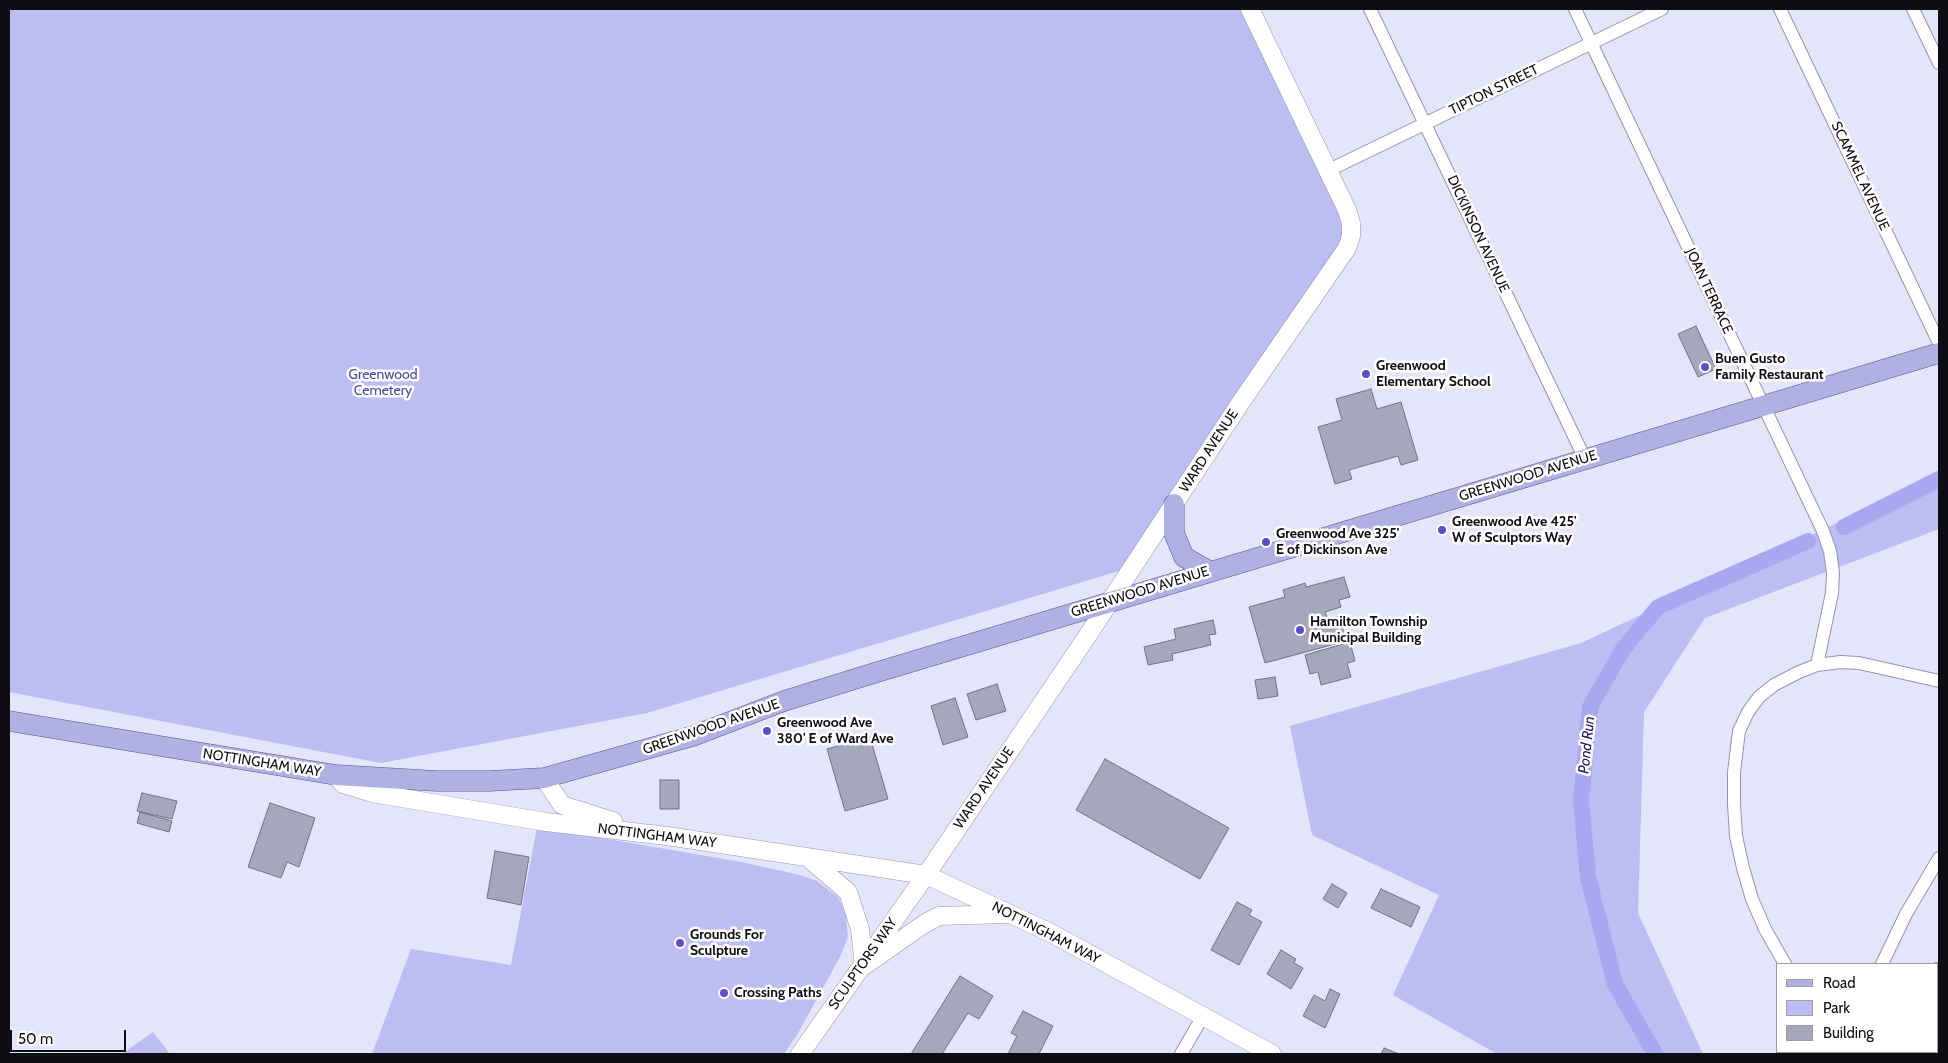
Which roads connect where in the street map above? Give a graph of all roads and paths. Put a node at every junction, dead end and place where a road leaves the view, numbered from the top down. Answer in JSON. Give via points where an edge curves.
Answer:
{"nodes":[{"id":1,"x":1250,"y":9,"type":"edge"},
{"id":2,"x":1370,"y":9,"type":"edge"},
{"id":3,"x":1575,"y":9,"type":"edge"},
{"id":4,"x":1662,"y":9,"type":"edge"},
{"id":5,"x":1780,"y":9,"type":"edge"},
{"id":6,"x":1913,"y":9,"type":"edge"},
{"id":7,"x":1591,"y":43,"type":"junction"},
{"id":8,"x":1939,"y":63,"type":"edge"},
{"id":9,"x":1425,"y":123,"type":"junction"},
{"id":10,"x":1327,"y":171,"type":"junction"},
{"id":11,"x":1939,"y":343,"type":"edge"},
{"id":12,"x":1939,"y":353,"type":"edge"},
{"id":13,"x":1764,"y":405,"type":"junction"},
{"id":14,"x":1585,"y":459,"type":"junction"},
{"id":15,"x":1174,"y":504,"type":"junction"},
{"id":16,"x":1209,"y":572,"type":"junction"},
{"id":17,"x":1110,"y":601,"type":"junction"},
{"id":18,"x":1817,"y":665,"type":"junction"},
{"id":19,"x":1939,"y":681,"type":"edge"},
{"id":20,"x":9,"y":721,"type":"edge"},
{"id":21,"x":336,"y":775,"type":"junction"},
{"id":22,"x":544,"y":778,"type":"junction"},
{"id":23,"x":667,"y":836,"type":"junction"},
{"id":24,"x":807,"y":856,"type":"junction"},
{"id":25,"x":1939,"y":858,"type":"edge"},
{"id":26,"x":926,"y":875,"type":"junction"},
{"id":27,"x":1009,"y":914,"type":"junction"},
{"id":28,"x":1784,"y":963,"type":"edge"},
{"id":29,"x":1882,"y":963,"type":"edge"},
{"id":30,"x":864,"y":966,"type":"junction"},
{"id":31,"x":1203,"y":1016,"type":"junction"},
{"id":32,"x":800,"y":1054,"type":"edge"},
{"id":33,"x":1181,"y":1054,"type":"edge"},
{"id":34,"x":1272,"y":1054,"type":"edge"}],
"edges":[{"from":1,"to":10,"type":"street","name":"WARD AVENUE"},
{"from":2,"to":9,"type":"street","name":"DICKINSON AVENUE"},
{"from":3,"to":7,"type":"street","name":"JOAN TERRACE"},
{"from":4,"to":7,"type":"street","name":"TIPTON STREET"},
{"from":5,"to":11,"type":"street","name":"SCAMMEL AVENUE"},
{"from":6,"to":8,"type":"street"},
{"from":7,"to":9,"type":"street","name":"TIPTON STREET"},
{"from":7,"to":13,"type":"street","name":"JOAN TERRACE"},
{"from":9,"to":10,"type":"street","name":"TIPTON STREET"},
{"from":9,"to":14,"type":"street","name":"DICKINSON AVENUE"},
{"from":10,"to":15,"type":"street","name":"WARD AVENUE","via":[[1351,223],[1347,248]]},
{"from":12,"to":13,"type":"main road","name":"GREENWOOD AVENUE"},
{"from":13,"to":14,"type":"main road","name":"GREENWOOD AVENUE"},
{"from":13,"to":18,"type":"street","name":"JOAN TERRACE","via":[[1830,551],[1832,593]]},
{"from":14,"to":16,"type":"main road","name":"GREENWOOD AVENUE"},
{"from":15,"to":16,"type":"main road","via":[[1174,533],[1184,556]]},
{"from":15,"to":17,"type":"street","name":"WARD AVENUE"},
{"from":16,"to":17,"type":"main road","name":"GREENWOOD AVENUE"},
{"from":17,"to":22,"type":"main road","name":"GREENWOOD AVENUE","via":[[793,699],[693,736]]},
{"from":17,"to":26,"type":"street","name":"WARD AVENUE"},
{"from":18,"to":19,"type":"street","via":[[1859,663]]},
{"from":18,"to":28,"type":"street","via":[[1774,685],[1759,697],[1741,726],[1734,772],[1736,836],[1743,868],[1765,929]]},
{"from":20,"to":21,"type":"main road","name":"NOTTINGHAM WAY"},
{"from":21,"to":22,"type":"main road","name":"GREENWOOD AVENUE","via":[[437,781]]},
{"from":21,"to":23,"type":"street","name":"NOTTINGHAM WAY","via":[[343,784],[372,793],[546,822]]},
{"from":22,"to":23,"type":"street","via":[[562,805]]},
{"from":23,"to":24,"type":"street","name":"NOTTINGHAM WAY"},
{"from":24,"to":26,"type":"street","name":"NOTTINGHAM WAY"},
{"from":24,"to":30,"type":"street","via":[[848,892],[860,930]]},
{"from":25,"to":29,"type":"street","via":[[1906,914]]},
{"from":26,"to":27,"type":"street","name":"NOTTINGHAM WAY"},
{"from":26,"to":30,"type":"street","name":"SCULPTORS WAY"},
{"from":27,"to":30,"type":"street","via":[[939,916]]},
{"from":27,"to":31,"type":"street","name":"NOTTINGHAM WAY"},
{"from":30,"to":32,"type":"street","name":"SCULPTORS WAY"},
{"from":31,"to":33,"type":"street"},
{"from":31,"to":34,"type":"street","name":"NOTTINGHAM WAY"}]}
